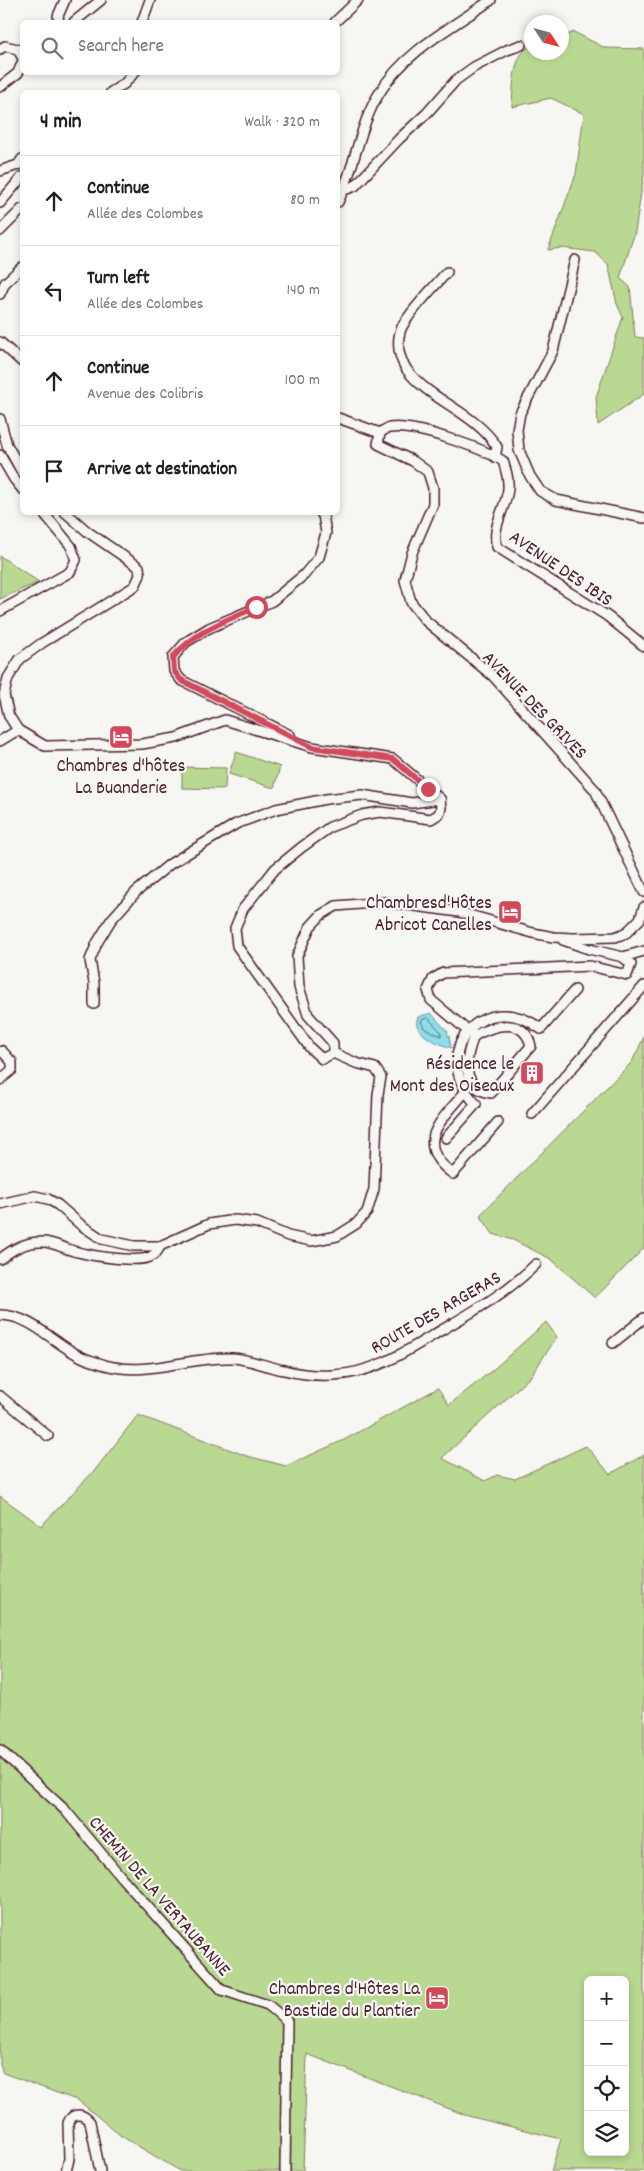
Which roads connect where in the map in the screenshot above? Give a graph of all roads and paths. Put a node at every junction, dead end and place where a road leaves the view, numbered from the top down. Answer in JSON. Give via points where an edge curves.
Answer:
{"nodes":[{"id":1,"x":65,"y":0,"type":"edge"},
{"id":2,"x":101,"y":0,"type":"edge"},
{"id":3,"x":150,"y":0,"type":"edge"},
{"id":4,"x":358,"y":0,"type":"edge"},
{"id":5,"x":491,"y":0,"type":"edge"},
{"id":6,"x":484,"y":3,"type":"edge"},
{"id":7,"x":59,"y":20,"type":"edge"},
{"id":8,"x":76,"y":20,"type":"edge"},
{"id":9,"x":143,"y":20,"type":"edge"},
{"id":10,"x":337,"y":20,"type":"edge"},
{"id":11,"x":521,"y":45,"type":"dead end"},
{"id":12,"x":0,"y":49,"type":"edge"},
{"id":13,"x":20,"y":53,"type":"edge"},
{"id":14,"x":20,"y":68,"type":"edge"},
{"id":15,"x":132,"y":75,"type":"edge"},
{"id":16,"x":0,"y":87,"type":"edge"},
{"id":17,"x":114,"y":90,"type":"edge"},
{"id":18,"x":20,"y":162,"type":"edge"},
{"id":19,"x":0,"y":171,"type":"edge"},
{"id":20,"x":20,"y":179,"type":"edge"},
{"id":21,"x":344,"y":190,"type":"junction"},
{"id":22,"x":340,"y":198,"type":"edge"},
{"id":23,"x":0,"y":203,"type":"edge"},
{"id":24,"x":20,"y":211,"type":"edge"},
{"id":25,"x":0,"y":232,"type":"edge"},
{"id":26,"x":575,"y":260,"type":"dead end"},
{"id":27,"x":20,"y":269,"type":"edge"},
{"id":28,"x":447,"y":272,"type":"dead end"},
{"id":29,"x":0,"y":294,"type":"edge"},
{"id":30,"x":0,"y":342,"type":"edge"},
{"id":31,"x":20,"y":360,"type":"edge"},
{"id":32,"x":0,"y":419,"type":"edge"},
{"id":33,"x":340,"y":419,"type":"edge"},
{"id":34,"x":380,"y":433,"type":"junction"},
{"id":35,"x":0,"y":455,"type":"edge"},
{"id":36,"x":496,"y":457,"type":"junction"},
{"id":37,"x":20,"y":468,"type":"edge"},
{"id":38,"x":20,"y":486,"type":"edge"},
{"id":39,"x":45,"y":515,"type":"edge"},
{"id":40,"x":69,"y":515,"type":"edge"},
{"id":41,"x":323,"y":515,"type":"edge"},
{"id":42,"x":644,"y":518,"type":"edge"},
{"id":43,"x":0,"y":611,"type":"edge"},
{"id":44,"x":640,"y":643,"type":"edge"},
{"id":45,"x":644,"y":650,"type":"edge"},
{"id":46,"x":18,"y":730,"type":"junction"},
{"id":47,"x":0,"y":741,"type":"edge"},
{"id":48,"x":312,"y":747,"type":"junction"},
{"id":49,"x":440,"y":799,"type":"junction"},
{"id":50,"x":644,"y":892,"type":"edge"},
{"id":51,"x":644,"y":907,"type":"edge"},
{"id":52,"x":554,"y":937,"type":"junction"},
{"id":53,"x":644,"y":951,"type":"edge"},
{"id":54,"x":623,"y":957,"type":"junction"},
{"id":55,"x":644,"y":986,"type":"edge"},
{"id":56,"x":575,"y":990,"type":"dead end"},
{"id":57,"x":94,"y":1004,"type":"dead end"},
{"id":58,"x":471,"y":1033,"type":"junction"},
{"id":59,"x":0,"y":1052,"type":"edge"},
{"id":60,"x":332,"y":1053,"type":"junction"},
{"id":61,"x":0,"y":1080,"type":"edge"},
{"id":62,"x":465,"y":1092,"type":"junction"},
{"id":63,"x":532,"y":1114,"type":"dead end"},
{"id":64,"x":498,"y":1122,"type":"dead end"},
{"id":65,"x":446,"y":1138,"type":"dead end"},
{"id":66,"x":0,"y":1204,"type":"edge"},
{"id":67,"x":160,"y":1246,"type":"junction"},
{"id":68,"x":0,"y":1259,"type":"edge"},
{"id":69,"x":536,"y":1264,"type":"dead end"},
{"id":70,"x":0,"y":1315,"type":"edge"},
{"id":71,"x":644,"y":1318,"type":"edge"},
{"id":72,"x":613,"y":1343,"type":"dead end"},
{"id":73,"x":0,"y":1396,"type":"edge"},
{"id":74,"x":48,"y":1436,"type":"dead end"},
{"id":75,"x":0,"y":1750,"type":"edge"},
{"id":76,"x":66,"y":2171,"type":"edge"},
{"id":77,"x":100,"y":2171,"type":"edge"},
{"id":78,"x":285,"y":2171,"type":"edge"}],
"edges":[{"from":1,"to":7,"type":"street"},
{"from":2,"to":8,"type":"street"},
{"from":3,"to":9,"type":"street"},
{"from":4,"to":10,"type":"street"},
{"from":5,"to":6,"type":"street"},
{"from":6,"to":21,"type":"street","via":[[423,46],[380,92],[360,136]]},
{"from":11,"to":21,"type":"street","via":[[482,63],[456,80],[355,186]]},
{"from":12,"to":13,"type":"street","via":[[5,46],[18,49]]},
{"from":14,"to":16,"type":"street"},
{"from":15,"to":17,"type":"street"},
{"from":18,"to":19,"type":"street"},
{"from":20,"to":23,"type":"street"},
{"from":21,"to":22,"type":"street"},
{"from":24,"to":25,"type":"street"},
{"from":26,"to":42,"type":"street","via":[[553,351],[520,413],[517,430],[519,450],[540,491],[556,500]]},
{"from":27,"to":29,"type":"street","via":[[5,283]]},
{"from":28,"to":36,"type":"street","via":[[402,329],[398,351],[407,370],[493,439],[498,447]]},
{"from":30,"to":31,"type":"street"},
{"from":32,"to":37,"type":"street","via":[[7,445]]},
{"from":33,"to":34,"type":"street"},
{"from":34,"to":36,"type":"street","via":[[388,428],[404,428],[460,442]]},
{"from":34,"to":50,"type":"street","name":"AVENUE DES GRIVES","via":[[378,444],[428,472],[433,488],[433,504],[412,553],[405,580],[410,602],[426,621],[493,676],[595,790]]},
{"from":35,"to":38,"type":"street"},
{"from":36,"to":44,"type":"street","name":"AVENUE DES IBIS","via":[[503,461],[508,489],[494,538],[497,547],[607,616]]},
{"from":39,"to":43,"type":"street","via":[[71,546],[76,560],[70,572]]},
{"from":40,"to":46,"type":"street","via":[[139,567],[140,575],[135,586],[20,659],[8,678],[4,695],[9,716]]},
{"from":41,"to":48,"type":"street","via":[[326,533],[319,557],[304,575],[272,600],[186,642],[173,657],[174,671],[181,680]]},
{"from":44,"to":45,"type":"street"},
{"from":46,"to":47,"type":"street"},
{"from":46,"to":48,"type":"street","via":[[45,746],[142,744],[176,738],[225,720]]},
{"from":48,"to":49,"type":"street","via":[[393,759]]},
{"from":49,"to":57,"type":"street","via":[[412,803],[362,795],[326,799],[276,809],[236,824],[170,864],[136,892],[111,920],[90,960]]},
{"from":49,"to":60,"type":"street","via":[[439,814],[431,819],[380,812],[330,827],[275,869],[243,908],[238,919],[234,937],[237,946],[310,1048],[322,1059]]},
{"from":51,"to":52,"type":"street","via":[[640,920],[626,933],[615,937]]},
{"from":52,"to":54,"type":"street"},
{"from":52,"to":60,"type":"street","via":[[449,910],[385,902],[336,906],[310,927],[297,956],[299,987],[308,1015],[333,1044]]},
{"from":53,"to":54,"type":"street"},
{"from":54,"to":58,"type":"street","via":[[631,964],[627,975],[590,966],[443,973],[433,979],[428,990],[431,1000]]},
{"from":55,"to":63,"type":"street"},
{"from":56,"to":58,"type":"street","via":[[541,1029],[524,1018],[498,1014],[483,1020]]},
{"from":58,"to":58,"type":"street","via":[[467,1054],[469,1077],[473,1085],[491,1093],[531,1046],[529,1036],[523,1030],[508,1025]]},
{"from":58,"to":62,"type":"street","via":[[459,1047],[456,1063],[456,1072]]},
{"from":59,"to":61,"type":"street","via":[[12,1062],[12,1070]]},
{"from":60,"to":67,"type":"street","via":[[375,1068],[381,1077],[374,1189],[367,1212],[337,1236],[311,1241],[288,1236],[257,1222],[235,1220],[209,1224]]},
{"from":62,"to":64,"type":"street","via":[[434,1130],[433,1152],[440,1164],[453,1174]]},
{"from":62,"to":65,"type":"street","via":[[476,1104]]},
{"from":66,"to":67,"type":"street","via":[[35,1196],[48,1199],[81,1226],[102,1238],[134,1246]]},
{"from":67,"to":68,"type":"street","via":[[149,1258],[118,1259],[78,1252],[44,1241],[14,1248]]},
{"from":69,"to":70,"type":"street","name":"ROUTE DES ARGERAS","via":[[519,1281],[484,1306],[394,1358],[367,1369],[333,1375],[298,1373],[232,1358],[132,1370],[80,1356],[24,1320]]},
{"from":71,"to":72,"type":"street"},
{"from":73,"to":74,"type":"street"},
{"from":75,"to":78,"type":"street","name":"CHEMIN DE LA VERTAUBANNE","via":[[65,1810],[222,1990],[268,2006],[287,2021]]},
{"from":76,"to":77,"type":"street","via":[[68,2123],[76,2115],[84,2116],[90,2122]]}]}
